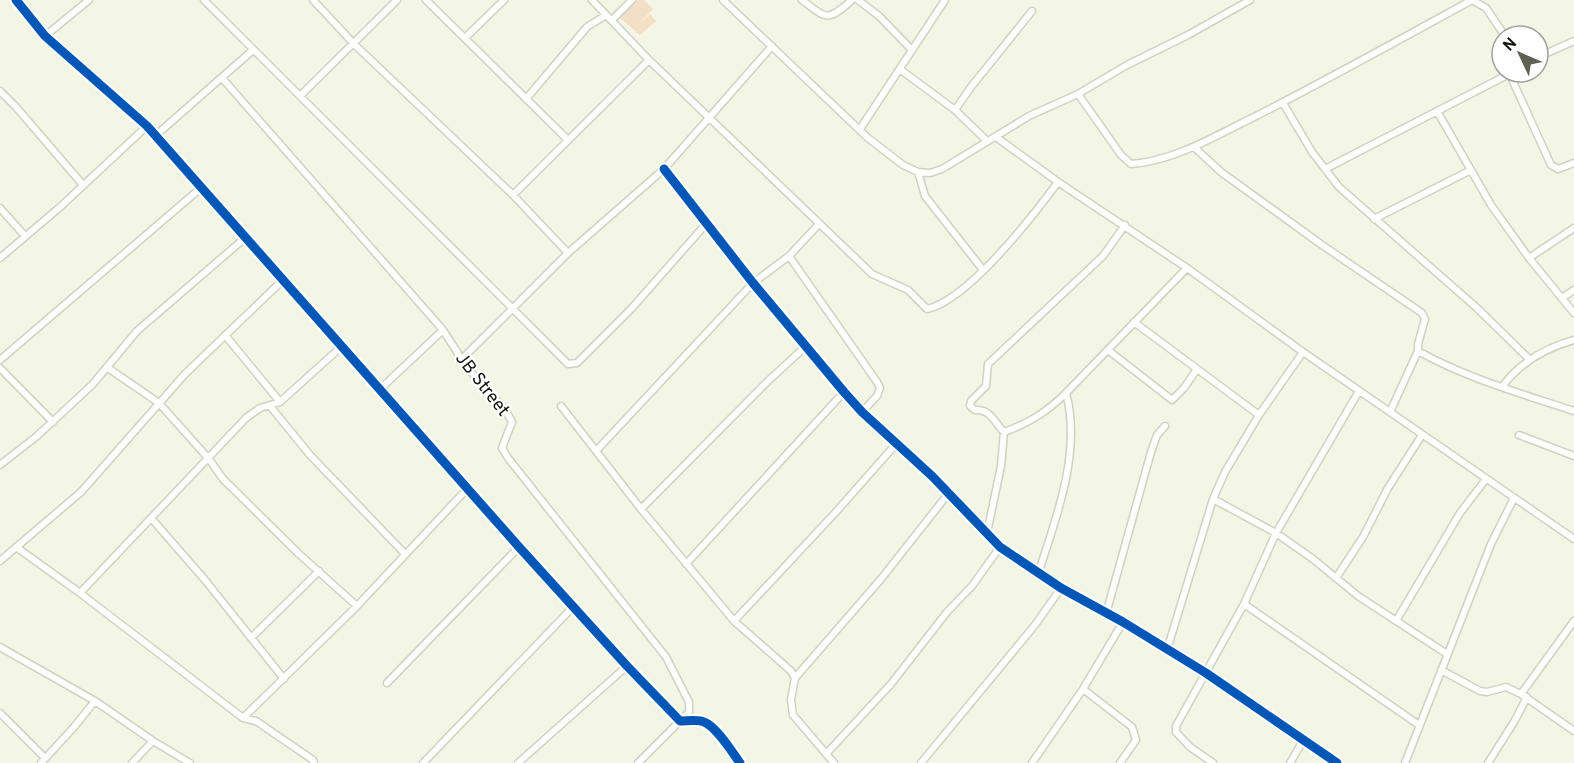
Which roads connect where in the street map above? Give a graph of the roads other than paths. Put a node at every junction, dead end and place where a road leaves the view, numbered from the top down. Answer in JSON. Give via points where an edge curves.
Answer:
{"nodes":[{"id":1,"x":16,"y":0,"type":"edge"},
{"id":2,"x":89,"y":0,"type":"edge"},
{"id":3,"x":204,"y":0,"type":"edge"},
{"id":4,"x":313,"y":0,"type":"edge"},
{"id":5,"x":397,"y":0,"type":"edge"},
{"id":6,"x":426,"y":0,"type":"edge"},
{"id":7,"x":504,"y":0,"type":"edge"},
{"id":8,"x":592,"y":0,"type":"edge"},
{"id":9,"x":632,"y":0,"type":"edge"},
{"id":10,"x":723,"y":0,"type":"edge"},
{"id":11,"x":802,"y":0,"type":"edge"},
{"id":12,"x":852,"y":0,"type":"edge"},
{"id":13,"x":858,"y":0,"type":"edge"},
{"id":14,"x":945,"y":0,"type":"edge"},
{"id":15,"x":1251,"y":0,"type":"edge"},
{"id":16,"x":1032,"y":11,"type":"dead end"},
{"id":17,"x":606,"y":15,"type":"junction"},
{"id":18,"x":612,"y":20,"type":"junction"},
{"id":19,"x":1497,"y":24,"type":"edge"},
{"id":20,"x":45,"y":36,"type":"junction"},
{"id":21,"x":465,"y":38,"type":"junction"},
{"id":22,"x":1574,"y":41,"type":"edge"},
{"id":23,"x":354,"y":44,"type":"junction"},
{"id":24,"x":772,"y":46,"type":"junction"},
{"id":25,"x":253,"y":50,"type":"junction"},
{"id":26,"x":912,"y":50,"type":"junction"},
{"id":27,"x":1550,"y":52,"type":"edge"},
{"id":28,"x":649,"y":60,"type":"junction"},
{"id":29,"x":901,"y":69,"type":"junction"},
{"id":30,"x":222,"y":78,"type":"junction"},
{"id":31,"x":1491,"y":84,"type":"edge"},
{"id":32,"x":1515,"y":84,"type":"edge"},
{"id":33,"x":0,"y":91,"type":"edge"},
{"id":34,"x":1078,"y":94,"type":"junction"},
{"id":35,"x":300,"y":96,"type":"junction"},
{"id":36,"x":526,"y":99,"type":"junction"},
{"id":37,"x":1283,"y":103,"type":"junction"},
{"id":38,"x":955,"y":110,"type":"junction"},
{"id":39,"x":1437,"y":111,"type":"junction"},
{"id":40,"x":709,"y":118,"type":"junction"},
{"id":41,"x":147,"y":126,"type":"junction"},
{"id":42,"x":860,"y":129,"type":"junction"},
{"id":43,"x":155,"y":136,"type":"junction"},
{"id":44,"x":996,"y":137,"type":"junction"},
{"id":45,"x":568,"y":140,"type":"junction"},
{"id":46,"x":987,"y":141,"type":"junction"},
{"id":47,"x":1194,"y":147,"type":"junction"},
{"id":48,"x":1574,"y":163,"type":"edge"},
{"id":49,"x":664,"y":169,"type":"junction"},
{"id":50,"x":1325,"y":169,"type":"junction"},
{"id":51,"x":1471,"y":171,"type":"junction"},
{"id":52,"x":918,"y":172,"type":"junction"},
{"id":53,"x":1058,"y":182,"type":"junction"},
{"id":54,"x":83,"y":185,"type":"junction"},
{"id":55,"x":201,"y":187,"type":"junction"},
{"id":56,"x":513,"y":195,"type":"junction"},
{"id":57,"x":0,"y":208,"type":"edge"},
{"id":58,"x":1374,"y":219,"type":"junction"},
{"id":59,"x":706,"y":224,"type":"junction"},
{"id":60,"x":819,"y":224,"type":"junction"},
{"id":61,"x":1125,"y":225,"type":"junction"},
{"id":62,"x":1574,"y":228,"type":"edge"},
{"id":63,"x":25,"y":236,"type":"junction"},
{"id":64,"x":246,"y":237,"type":"junction"},
{"id":65,"x":568,"y":253,"type":"junction"},
{"id":66,"x":789,"y":256,"type":"junction"},
{"id":67,"x":0,"y":258,"type":"edge"},
{"id":68,"x":1529,"y":258,"type":"junction"},
{"id":69,"x":1187,"y":268,"type":"junction"},
{"id":70,"x":983,"y":270,"type":"junction"},
{"id":71,"x":284,"y":279,"type":"junction"},
{"id":72,"x":753,"y":283,"type":"junction"},
{"id":73,"x":1574,"y":290,"type":"edge"},
{"id":74,"x":1562,"y":298,"type":"junction"},
{"id":75,"x":512,"y":307,"type":"junction"},
{"id":76,"x":1574,"y":313,"type":"edge"},
{"id":77,"x":1134,"y":322,"type":"junction"},
{"id":78,"x":443,"y":330,"type":"junction"},
{"id":79,"x":225,"y":335,"type":"junction"},
{"id":80,"x":1574,"y":340,"type":"edge"},
{"id":81,"x":341,"y":347,"type":"junction"},
{"id":82,"x":805,"y":347,"type":"junction"},
{"id":83,"x":1108,"y":350,"type":"junction"},
{"id":84,"x":1418,"y":351,"type":"junction"},
{"id":85,"x":1303,"y":352,"type":"junction"},
{"id":86,"x":463,"y":358,"type":"junction"},
{"id":87,"x":1529,"y":359,"type":"junction"},
{"id":88,"x":0,"y":360,"type":"edge"},
{"id":89,"x":0,"y":368,"type":"edge"},
{"id":90,"x":108,"y":368,"type":"junction"},
{"id":91,"x":1197,"y":369,"type":"junction"},
{"id":92,"x":1502,"y":387,"type":"junction"},
{"id":93,"x":379,"y":390,"type":"junction"},
{"id":94,"x":1359,"y":391,"type":"junction"},
{"id":95,"x":844,"y":392,"type":"junction"},
{"id":96,"x":1066,"y":393,"type":"junction"},
{"id":97,"x":280,"y":402,"type":"junction"},
{"id":98,"x":159,"y":403,"type":"junction"},
{"id":99,"x":270,"y":406,"type":"junction"},
{"id":100,"x":561,"y":406,"type":"dead end"},
{"id":101,"x":1574,"y":411,"type":"edge"},
{"id":102,"x":862,"y":412,"type":"junction"},
{"id":103,"x":1390,"y":412,"type":"junction"},
{"id":104,"x":1258,"y":416,"type":"junction"},
{"id":105,"x":53,"y":422,"type":"junction"},
{"id":106,"x":1164,"y":426,"type":"dead end"},
{"id":107,"x":1004,"y":432,"type":"junction"},
{"id":108,"x":1422,"y":435,"type":"junction"},
{"id":109,"x":1519,"y":435,"type":"dead end"},
{"id":110,"x":896,"y":444,"type":"junction"},
{"id":111,"x":596,"y":451,"type":"junction"},
{"id":112,"x":1574,"y":456,"type":"edge"},
{"id":113,"x":209,"y":459,"type":"junction"},
{"id":114,"x":0,"y":465,"type":"edge"},
{"id":115,"x":1486,"y":479,"type":"junction"},
{"id":116,"x":468,"y":488,"type":"junction"},
{"id":117,"x":948,"y":494,"type":"junction"},
{"id":118,"x":1514,"y":498,"type":"junction"},
{"id":119,"x":1213,"y":499,"type":"junction"},
{"id":120,"x":640,"y":509,"type":"junction"},
{"id":121,"x":152,"y":518,"type":"junction"},
{"id":122,"x":987,"y":533,"type":"junction"},
{"id":123,"x":1276,"y":533,"type":"junction"},
{"id":124,"x":1573,"y":537,"type":"edge"},
{"id":125,"x":16,"y":547,"type":"junction"},
{"id":126,"x":519,"y":547,"type":"junction"},
{"id":127,"x":1000,"y":547,"type":"junction"},
{"id":128,"x":405,"y":554,"type":"junction"},
{"id":129,"x":0,"y":561,"type":"edge"},
{"id":130,"x":686,"y":564,"type":"junction"},
{"id":131,"x":320,"y":571,"type":"junction"},
{"id":132,"x":1038,"y":574,"type":"junction"},
{"id":133,"x":1336,"y":578,"type":"junction"},
{"id":134,"x":1061,"y":588,"type":"junction"},
{"id":135,"x":80,"y":593,"type":"junction"},
{"id":136,"x":1244,"y":604,"type":"junction"},
{"id":137,"x":357,"y":606,"type":"junction"},
{"id":138,"x":574,"y":606,"type":"junction"},
{"id":139,"x":1106,"y":614,"type":"junction"},
{"id":140,"x":734,"y":621,"type":"junction"},
{"id":141,"x":1396,"y":621,"type":"junction"},
{"id":142,"x":1574,"y":621,"type":"edge"},
{"id":143,"x":1123,"y":622,"type":"junction"},
{"id":144,"x":252,"y":638,"type":"junction"},
{"id":145,"x":0,"y":646,"type":"edge"},
{"id":146,"x":1167,"y":650,"type":"junction"},
{"id":147,"x":1448,"y":654,"type":"junction"},
{"id":148,"x":627,"y":666,"type":"junction"},
{"id":149,"x":1441,"y":670,"type":"junction"},
{"id":150,"x":1206,"y":673,"type":"junction"},
{"id":151,"x":795,"y":678,"type":"junction"},
{"id":152,"x":284,"y":679,"type":"junction"},
{"id":153,"x":387,"y":683,"type":"dead end"},
{"id":154,"x":1083,"y":689,"type":"junction"},
{"id":155,"x":1524,"y":695,"type":"junction"},
{"id":156,"x":95,"y":701,"type":"junction"},
{"id":157,"x":0,"y":713,"type":"edge"},
{"id":158,"x":243,"y":718,"type":"junction"},
{"id":159,"x":680,"y":721,"type":"junction"},
{"id":160,"x":1419,"y":724,"type":"junction"},
{"id":161,"x":1574,"y":731,"type":"edge"},
{"id":162,"x":1304,"y":739,"type":"junction"},
{"id":163,"x":153,"y":741,"type":"junction"},
{"id":164,"x":826,"y":754,"type":"junction"},
{"id":165,"x":43,"y":761,"type":"edge"},
{"id":166,"x":132,"y":763,"type":"edge"},
{"id":167,"x":190,"y":763,"type":"edge"},
{"id":168,"x":314,"y":763,"type":"edge"},
{"id":169,"x":423,"y":763,"type":"edge"},
{"id":170,"x":518,"y":763,"type":"edge"},
{"id":171,"x":638,"y":763,"type":"edge"},
{"id":172,"x":740,"y":763,"type":"edge"},
{"id":173,"x":834,"y":763,"type":"edge"},
{"id":174,"x":921,"y":763,"type":"edge"},
{"id":175,"x":1032,"y":763,"type":"edge"},
{"id":176,"x":1120,"y":763,"type":"edge"},
{"id":177,"x":1213,"y":763,"type":"edge"},
{"id":178,"x":1290,"y":763,"type":"edge"},
{"id":179,"x":1337,"y":763,"type":"edge"},
{"id":180,"x":1405,"y":763,"type":"edge"},
{"id":181,"x":1488,"y":763,"type":"edge"}],
"edges":[{"from":1,"to":20,"type":"street"},
{"from":2,"to":20,"type":"street"},
{"from":3,"to":25,"type":"street"},
{"from":4,"to":23,"type":"street"},
{"from":5,"to":23,"type":"street"},
{"from":6,"to":21,"type":"street"},
{"from":7,"to":21,"type":"street"},
{"from":8,"to":17,"type":"street"},
{"from":9,"to":18,"type":"street"},
{"from":10,"to":24,"type":"street"},
{"from":11,"to":12,"type":"street","via":[[828,16]]},
{"from":13,"to":26,"type":"street"},
{"from":14,"to":26,"type":"street"},
{"from":15,"to":34,"type":"street"},
{"from":16,"to":38,"type":"street"},
{"from":17,"to":18,"type":"street"},
{"from":17,"to":36,"type":"street","via":[[587,27]]},
{"from":18,"to":28,"type":"street"},
{"from":19,"to":37,"type":"street","via":[[1486,8],[1472,0]]},
{"from":20,"to":41,"type":"street"},
{"from":21,"to":36,"type":"street"},
{"from":22,"to":27,"type":"street"},
{"from":23,"to":35,"type":"street"},
{"from":23,"to":56,"type":"street"},
{"from":24,"to":40,"type":"street"},
{"from":24,"to":42,"type":"street"},
{"from":25,"to":30,"type":"street"},
{"from":25,"to":35,"type":"street"},
{"from":26,"to":29,"type":"street"},
{"from":28,"to":40,"type":"street"},
{"from":28,"to":45,"type":"street"},
{"from":29,"to":38,"type":"street"},
{"from":29,"to":42,"type":"street"},
{"from":30,"to":43,"type":"street"},
{"from":30,"to":78,"type":"street","name":"JB Street"},
{"from":31,"to":39,"type":"street"},
{"from":32,"to":48,"type":"street","via":[[1551,165],[1558,169]]},
{"from":33,"to":54,"type":"street"},
{"from":34,"to":44,"type":"street"},
{"from":34,"to":47,"type":"street","via":[[1131,164]]},
{"from":35,"to":75,"type":"street"},
{"from":36,"to":45,"type":"street"},
{"from":37,"to":47,"type":"street"},
{"from":37,"to":50,"type":"street"},
{"from":38,"to":46,"type":"street"},
{"from":39,"to":50,"type":"street"},
{"from":39,"to":51,"type":"street"},
{"from":40,"to":49,"type":"street"},
{"from":40,"to":60,"type":"street"},
{"from":41,"to":43,"type":"street"},
{"from":41,"to":54,"type":"street"},
{"from":42,"to":52,"type":"street","via":[[903,165]]},
{"from":43,"to":55,"type":"street"},
{"from":44,"to":46,"type":"street"},
{"from":44,"to":53,"type":"street"},
{"from":45,"to":56,"type":"street"},
{"from":46,"to":52,"type":"street","via":[[942,169]]},
{"from":47,"to":84,"type":"street","via":[[1221,172],[1422,313],[1425,319]]},
{"from":49,"to":59,"type":"street"},
{"from":49,"to":65,"type":"street"},
{"from":50,"to":58,"type":"street"},
{"from":51,"to":58,"type":"street"},
{"from":51,"to":68,"type":"street"},
{"from":52,"to":70,"type":"street","via":[[925,196]]},
{"from":53,"to":61,"type":"street"},
{"from":53,"to":70,"type":"street","via":[[1027,224]]},
{"from":54,"to":63,"type":"street"},
{"from":55,"to":64,"type":"street"},
{"from":55,"to":88,"type":"street"},
{"from":56,"to":65,"type":"street"},
{"from":57,"to":63,"type":"street"},
{"from":58,"to":87,"type":"street"},
{"from":59,"to":72,"type":"street"},
{"from":59,"to":75,"type":"street","via":[[577,363],[568,364]]},
{"from":60,"to":66,"type":"street"},
{"from":60,"to":70,"type":"street","via":[[872,274],[908,290],[927,309],[963,288]]},
{"from":61,"to":69,"type":"street"},
{"from":61,"to":107,"type":"street","via":[[1103,256],[987,364],[986,386],[970,406],[990,414]]},
{"from":62,"to":68,"type":"street"},
{"from":63,"to":67,"type":"street"},
{"from":64,"to":71,"type":"street"},
{"from":64,"to":90,"type":"street","via":[[137,331]]},
{"from":65,"to":75,"type":"street"},
{"from":66,"to":72,"type":"street"},
{"from":66,"to":102,"type":"street","via":[[878,382],[877,396]]},
{"from":68,"to":74,"type":"street"},
{"from":69,"to":77,"type":"street"},
{"from":69,"to":85,"type":"street"},
{"from":71,"to":79,"type":"street"},
{"from":71,"to":81,"type":"street"},
{"from":72,"to":82,"type":"street"},
{"from":72,"to":111,"type":"street"},
{"from":73,"to":74,"type":"street"},
{"from":74,"to":76,"type":"street"},
{"from":75,"to":86,"type":"street"},
{"from":77,"to":83,"type":"street"},
{"from":77,"to":91,"type":"street"},
{"from":78,"to":86,"type":"street","name":"JB Street"},
{"from":78,"to":93,"type":"street"},
{"from":79,"to":97,"type":"street"},
{"from":79,"to":98,"type":"street"},
{"from":80,"to":87,"type":"street"},
{"from":81,"to":93,"type":"street"},
{"from":81,"to":97,"type":"street"},
{"from":82,"to":95,"type":"street"},
{"from":82,"to":120,"type":"street"},
{"from":83,"to":91,"type":"street","via":[[1172,400]]},
{"from":83,"to":96,"type":"street"},
{"from":84,"to":92,"type":"street"},
{"from":84,"to":103,"type":"street"},
{"from":85,"to":94,"type":"street"},
{"from":85,"to":104,"type":"street"},
{"from":86,"to":159,"type":"street","name":"JB Street","via":[[512,422],[502,448],[508,458],[666,657],[689,702],[689,712]]},
{"from":87,"to":92,"type":"street"},
{"from":89,"to":105,"type":"street"},
{"from":90,"to":98,"type":"street"},
{"from":90,"to":105,"type":"street"},
{"from":91,"to":104,"type":"street"},
{"from":92,"to":101,"type":"street"},
{"from":93,"to":116,"type":"street"},
{"from":94,"to":103,"type":"street"},
{"from":94,"to":123,"type":"street"},
{"from":95,"to":102,"type":"street"},
{"from":95,"to":130,"type":"street"},
{"from":96,"to":107,"type":"street","via":[[1040,416]]},
{"from":96,"to":132,"type":"street","via":[[1071,428],[1064,486]]},
{"from":97,"to":99,"type":"street"},
{"from":98,"to":113,"type":"street"},
{"from":98,"to":125,"type":"street","via":[[81,492]]},
{"from":99,"to":113,"type":"street","via":[[246,418]]},
{"from":99,"to":128,"type":"street","via":[[310,455]]},
{"from":100,"to":111,"type":"street"},
{"from":102,"to":110,"type":"street"},
{"from":103,"to":108,"type":"street"},
{"from":104,"to":119,"type":"street"},
{"from":105,"to":114,"type":"street"},
{"from":106,"to":139,"type":"street","via":[[1151,452]]},
{"from":107,"to":122,"type":"street"},
{"from":108,"to":115,"type":"street"},
{"from":108,"to":133,"type":"street"},
{"from":109,"to":112,"type":"street"},
{"from":110,"to":117,"type":"street"},
{"from":110,"to":140,"type":"street"},
{"from":111,"to":120,"type":"street"},
{"from":113,"to":121,"type":"street"},
{"from":113,"to":131,"type":"street","via":[[223,479]]},
{"from":115,"to":118,"type":"street"},
{"from":115,"to":141,"type":"street","via":[[1460,513]]},
{"from":116,"to":126,"type":"street"},
{"from":116,"to":128,"type":"street"},
{"from":117,"to":122,"type":"street"},
{"from":117,"to":151,"type":"street"},
{"from":118,"to":124,"type":"street"},
{"from":118,"to":147,"type":"street","via":[[1491,544]]},
{"from":119,"to":123,"type":"street"},
{"from":119,"to":146,"type":"street"},
{"from":120,"to":130,"type":"street"},
{"from":121,"to":135,"type":"street"},
{"from":121,"to":144,"type":"street"},
{"from":122,"to":127,"type":"street"},
{"from":123,"to":133,"type":"street"},
{"from":123,"to":136,"type":"street"},
{"from":125,"to":129,"type":"street"},
{"from":125,"to":135,"type":"street"},
{"from":126,"to":138,"type":"street"},
{"from":126,"to":153,"type":"street"},
{"from":127,"to":132,"type":"street"},
{"from":127,"to":164,"type":"street","via":[[891,684]]},
{"from":128,"to":137,"type":"street"},
{"from":130,"to":140,"type":"street"},
{"from":131,"to":137,"type":"street"},
{"from":131,"to":144,"type":"street"},
{"from":132,"to":134,"type":"street"},
{"from":133,"to":141,"type":"street"},
{"from":134,"to":139,"type":"street"},
{"from":134,"to":174,"type":"street"},
{"from":135,"to":158,"type":"street"},
{"from":136,"to":150,"type":"street"},
{"from":136,"to":160,"type":"street"},
{"from":137,"to":152,"type":"street"},
{"from":138,"to":148,"type":"street"},
{"from":138,"to":169,"type":"street"},
{"from":139,"to":143,"type":"street"},
{"from":140,"to":151,"type":"street"},
{"from":141,"to":147,"type":"street"},
{"from":142,"to":155,"type":"street"},
{"from":143,"to":146,"type":"street"},
{"from":143,"to":154,"type":"street"},
{"from":144,"to":152,"type":"street"},
{"from":145,"to":156,"type":"street"},
{"from":146,"to":150,"type":"street"},
{"from":147,"to":149,"type":"street"},
{"from":148,"to":159,"type":"street"},
{"from":148,"to":170,"type":"street"},
{"from":149,"to":155,"type":"street","via":[[1480,691],[1506,687]]},
{"from":149,"to":160,"type":"street"},
{"from":150,"to":162,"type":"street"},
{"from":150,"to":177,"type":"street","via":[[1180,716],[1176,732]]},
{"from":151,"to":164,"type":"street","via":[[793,715]]},
{"from":152,"to":158,"type":"street"},
{"from":154,"to":175,"type":"street"},
{"from":154,"to":176,"type":"street","via":[[1135,732],[1136,740]]},
{"from":155,"to":161,"type":"street"},
{"from":155,"to":181,"type":"street","via":[[1514,722]]},
{"from":156,"to":163,"type":"street"},
{"from":156,"to":165,"type":"street"},
{"from":157,"to":165,"type":"street"},
{"from":158,"to":168,"type":"street","via":[[256,721]]},
{"from":159,"to":171,"type":"street"},
{"from":159,"to":172,"type":"street","via":[[704,721]]},
{"from":160,"to":180,"type":"street"},
{"from":162,"to":178,"type":"street"},
{"from":162,"to":179,"type":"street"},
{"from":163,"to":166,"type":"street"},
{"from":163,"to":167,"type":"street"},
{"from":164,"to":173,"type":"street"}]}
